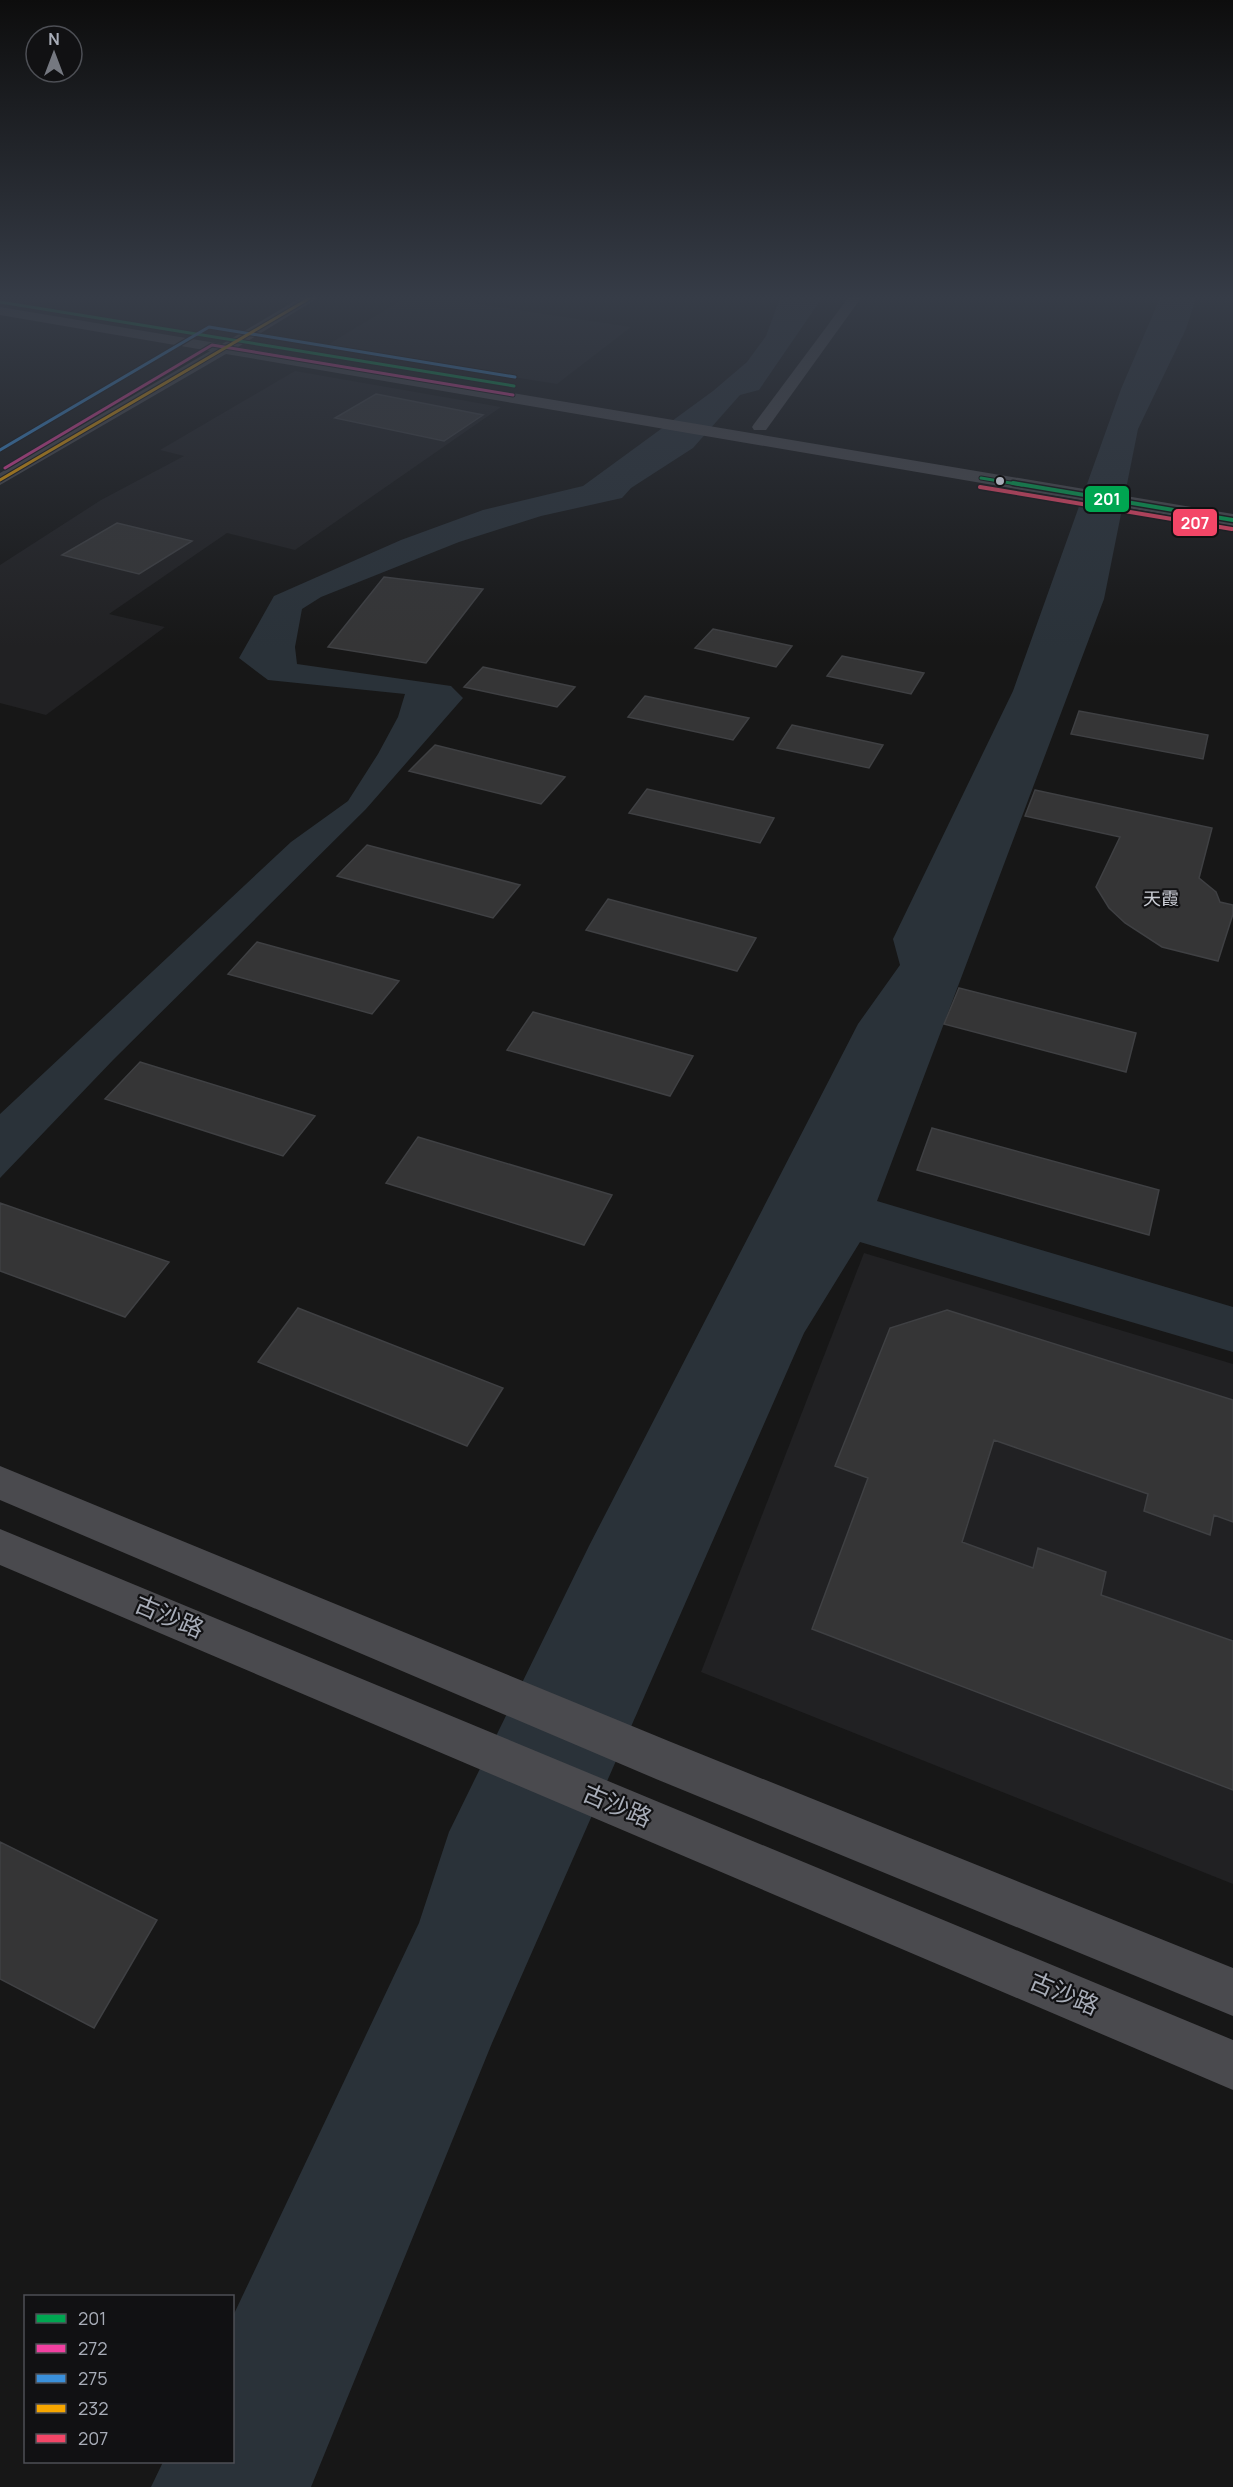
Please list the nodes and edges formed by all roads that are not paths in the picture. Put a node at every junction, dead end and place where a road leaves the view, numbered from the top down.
1 (78, 414) edge
2 (113, 414) edge
3 (641, 414) edge
4 (770, 414) edge
5 (760, 427) junction
6 (728, 429) junction
7 (0, 460) edge
8 (0, 480) edge
9 (1068, 486) junction
10 (1133, 497) junction
11 (1233, 506) edge
12 (1233, 520) edge
13 (0, 1483) edge
14 (0, 1546) edge
15 (1233, 1992) edge
16 (1233, 2065) edge

1 - 7 street
2 - 8 street
3 - 6 street
4 - 5 street
5 - 6 street
5 - 9 street
6 - 9 street
9 - 10 street
10 - 11 street
10 - 12 street
13 - 15 street
14 - 16 street, 古沙路

